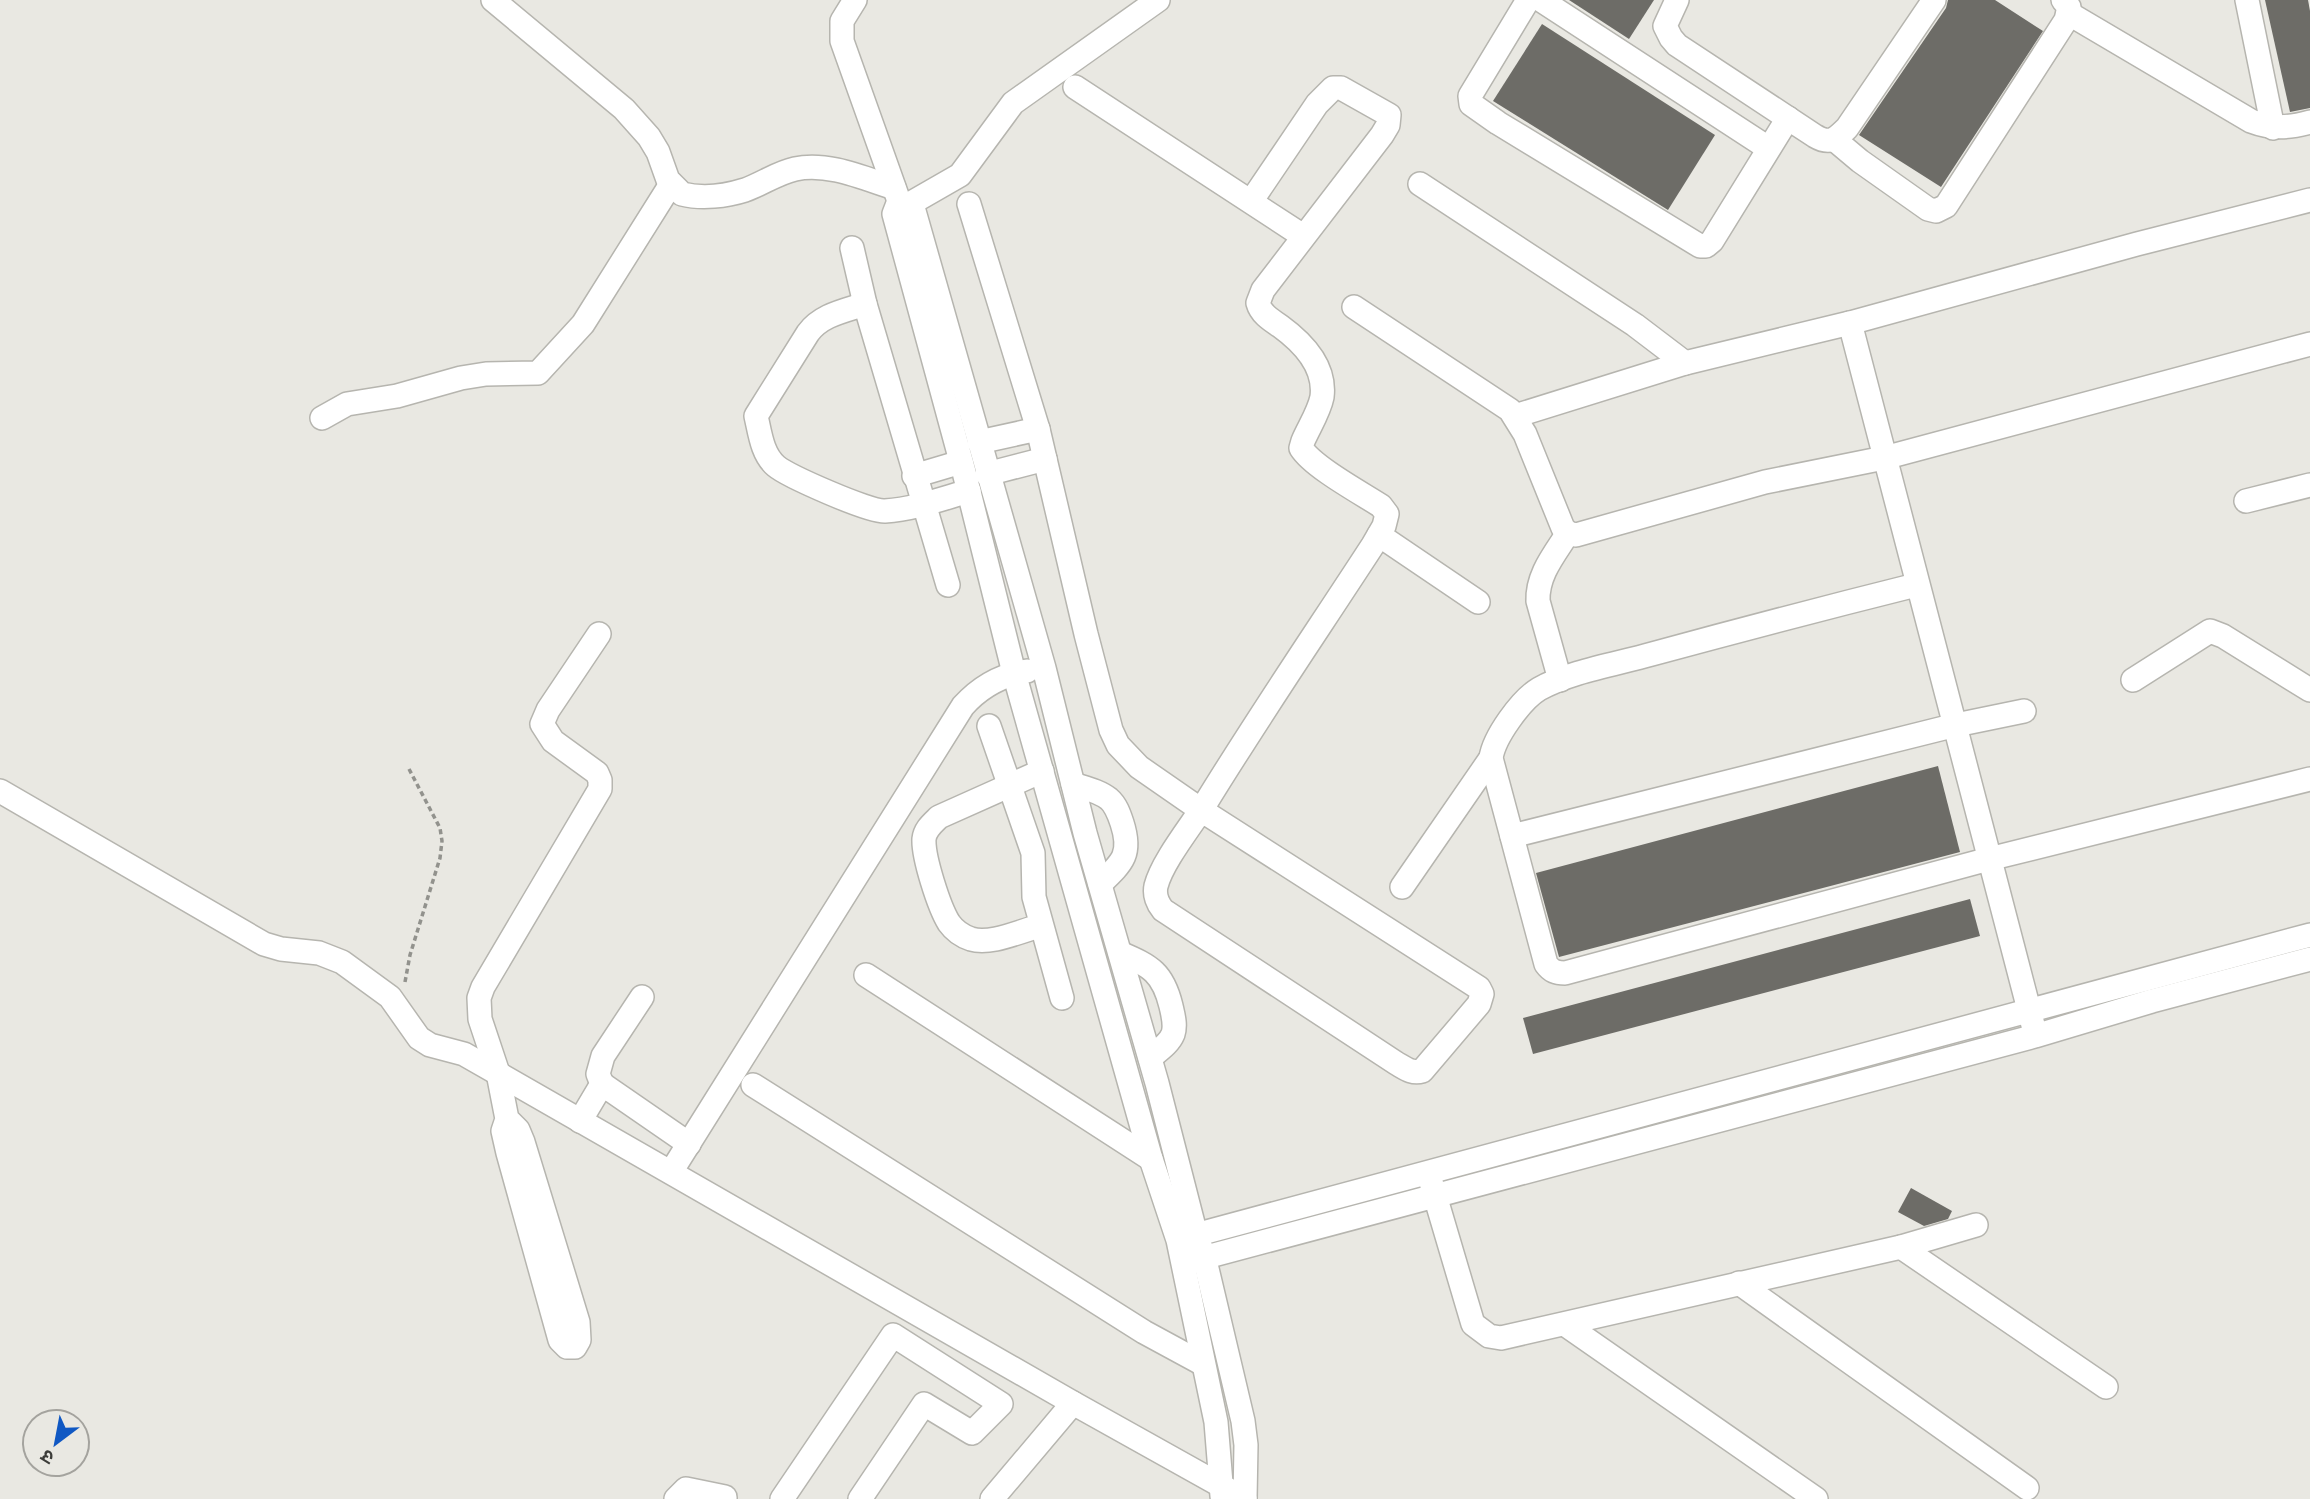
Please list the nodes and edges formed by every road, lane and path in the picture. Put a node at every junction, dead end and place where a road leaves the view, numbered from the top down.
1 (494, 0) edge
2 (855, 0) edge
3 (1158, 0) edge
4 (1528, 0) edge
5 (1541, 0) edge
6 (1677, 0) edge
7 (1934, 0) edge
8 (2247, 0) edge
9 (2066, 6) edge
10 (1075, 87) dead end
11 (1788, 118) junction
12 (2310, 122) edge
13 (2273, 128) junction
14 (1835, 140) junction
15 (1768, 148) junction
16 (671, 184) junction
17 (1420, 184) dead end
18 (900, 198) junction
19 (1252, 200) junction
20 (2310, 200) edge
21 (969, 204) dead end
22 (1303, 236) junction
23 (852, 248) dead end
24 (866, 304) junction
25 (1354, 306) dead end
26 (1850, 323) junction
27 (2310, 344) edge
28 (1685, 363) junction
29 (1515, 416) junction
30 (322, 418) dead end
31 (1038, 429) junction
32 (979, 442) junction
33 (1884, 458) junction
34 (1045, 459) junction
35 (961, 462) junction
36 (987, 474) junction
37 (914, 476) junction
38 (2310, 485) edge
39 (969, 491) junction
40 (2246, 501) dead end
41 (923, 505) junction
42 (1568, 533) junction
43 (1378, 535) junction
44 (948, 585) dead end
45 (1916, 585) junction
46 (1478, 602) dead end
47 (599, 634) dead end
48 (1044, 668) junction
49 (1014, 673) junction
50 (1560, 680) junction
51 (2133, 680) dead end
52 (2310, 690) edge
53 (2024, 711) dead end
54 (1956, 725) junction
55 (989, 726) dead end
56 (1491, 758) junction
57 (409, 769) dead end
58 (1042, 771) junction
59 (2310, 779) edge
60 (1073, 784) junction
61 (1009, 786) junction
62 (0, 791) edge
63 (1201, 810) junction
64 (1511, 836) junction
65 (1989, 859) junction
66 (1100, 884) junction
67 (1402, 887) dead end
68 (1040, 926) junction
69 (2310, 935) edge
70 (1120, 953) junction
71 (2310, 959) edge
72 (866, 975) dead end
73 (2142, 979) junction
74 (642, 997) dead end
75 (1062, 998) dead end
76 (2152, 1001) junction
77 (400, 1010) junction
78 (2030, 1012) junction
79 (2035, 1036) junction
80 (1150, 1058) junction
81 (498, 1073) junction
82 (602, 1084) junction
83 (753, 1085) dead end
84 (507, 1119) junction
85 (580, 1121) junction
86 (689, 1144) junction
87 (1150, 1159) junction
88 (671, 1172) junction
89 (1428, 1173) junction
90 (1435, 1196) junction
91 (1976, 1224) dead end
92 (1187, 1237) junction
93 (1901, 1247) junction
94 (1194, 1260) junction
95 (1739, 1283) junction
96 (1566, 1325) junction
97 (1203, 1364) junction
98 (2106, 1387) dead end
99 (1073, 1403) junction
100 (2028, 1488) dead end
101 (1222, 1492) edge
102 (676, 1499) edge
103 (725, 1499) edge
104 (782, 1499) edge
105 (860, 1499) edge
106 (992, 1499) edge
107 (1245, 1499) edge
108 (1816, 1499) edge

1 - 16 street
2 - 18 street
3 - 18 street
4 - 15 street
5 - 15 street
6 - 11 street
7 - 14 street
8 - 13 street
9 - 13 street
9 - 14 street
10 - 19 street
11 - 14 street
11 - 15 street
12 - 13 street
16 - 18 street
16 - 30 street
17 - 28 street
18 - 32 street
18 - 35 street
19 - 22 street
19 - 22 street
20 - 26 street
21 - 31 street
22 - 43 street
23 - 24 street
24 - 37 street
24 - 41 street
25 - 29 street
26 - 28 street
26 - 33 street
27 - 33 street
28 - 29 street
29 - 42 street
31 - 32 street
31 - 34 street
32 - 36 street
33 - 42 street
33 - 45 street
34 - 36 street
34 - 63 street
35 - 37 street
35 - 39 street
36 - 48 street
37 - 41 street
38 - 40 street
39 - 41 street
39 - 49 street
41 - 44 street
42 - 50 street
43 - 46 street
43 - 63 street
45 - 50 street
45 - 54 street
47 - 81 street
48 - 49 street
48 - 60 street
49 - 58 street
49 - 86 street
50 - 56 street
51 - 52 street
53 - 54 street
54 - 64 street
54 - 65 street
55 - 61 street
56 - 64 street
56 - 67 street
57 - 77 path
58 - 61 street
58 - 87 street
59 - 65 street
60 - 66 street
60 - 66 street
61 - 68 street
61 - 68 street
62 - 77 street
63 - 63 street
64 - 65 street
65 - 78 street
66 - 70 street
68 - 75 street
69 - 73 street
70 - 80 street
70 - 80 street
71 - 76 street
72 - 87 street
73 - 76 street
73 - 78 street
74 - 82 street
76 - 79 street
77 - 81 street
78 - 79 street
78 - 89 street
79 - 90 street
80 - 92 street
81 - 84 street
81 - 85 street
82 - 85 street
82 - 86 street
83 - 97 street
84 - 84 street
85 - 88 street
86 - 88 street
87 - 92 street
88 - 99 street
89 - 90 street
89 - 92 street
90 - 94 street
90 - 96 street
91 - 93 street
92 - 94 street
93 - 95 street
93 - 98 street
94 - 97 street
94 - 107 street
95 - 96 street
95 - 100 street
96 - 108 street
97 - 101 street
99 - 101 street
99 - 106 street
101 - 107 street
102 - 103 street
104 - 105 street

